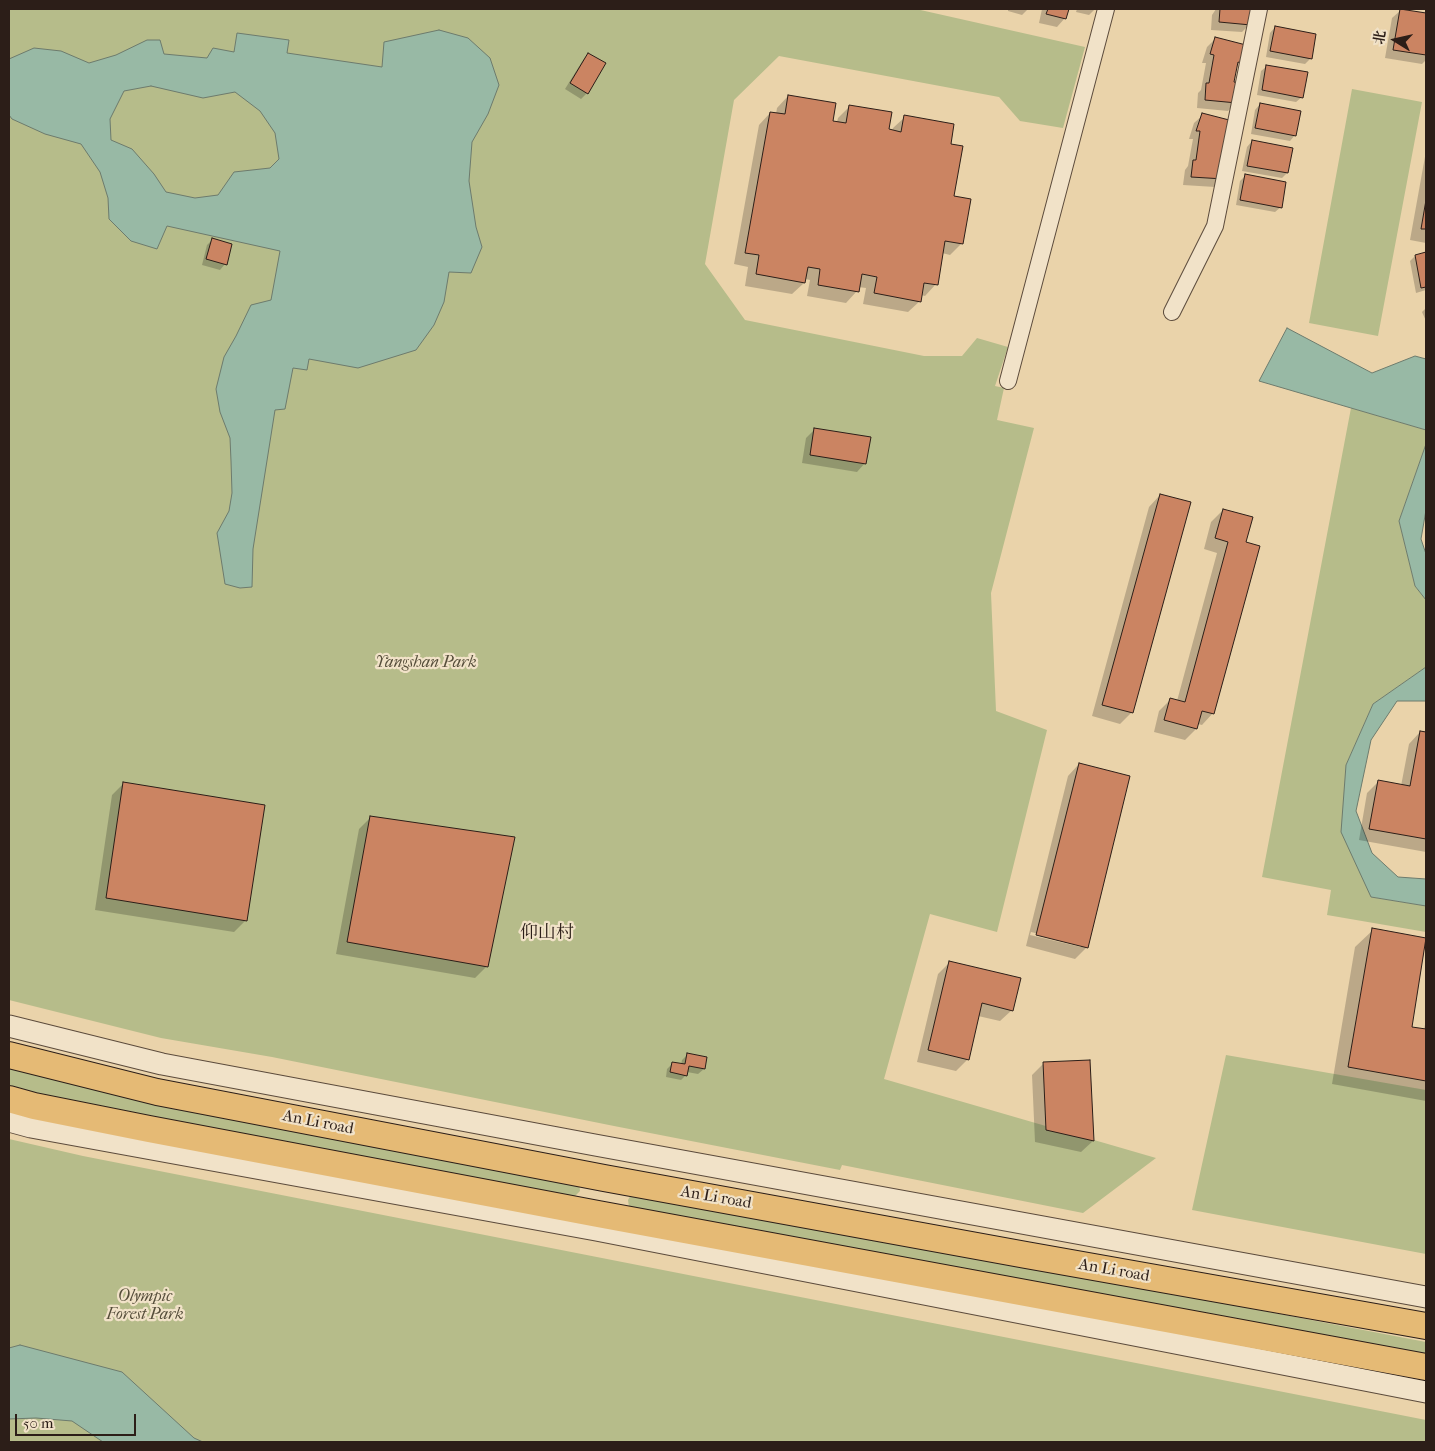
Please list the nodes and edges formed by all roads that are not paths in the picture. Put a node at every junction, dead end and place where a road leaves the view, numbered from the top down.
1 (1106, 9) edge
2 (1259, 9) edge
3 (1172, 312) dead end
4 (1008, 381) dead end
5 (9, 1026) edge
6 (9, 1055) edge
7 (9, 1099) edge
8 (9, 1121) edge
9 (1426, 1297) edge
10 (1426, 1326) edge
11 (1426, 1367) edge
12 (1426, 1392) edge

1 - 4 street
2 - 3 street
5 - 9 street, An Li road
6 - 10 main road, An Li road
7 - 11 main road
8 - 12 street

